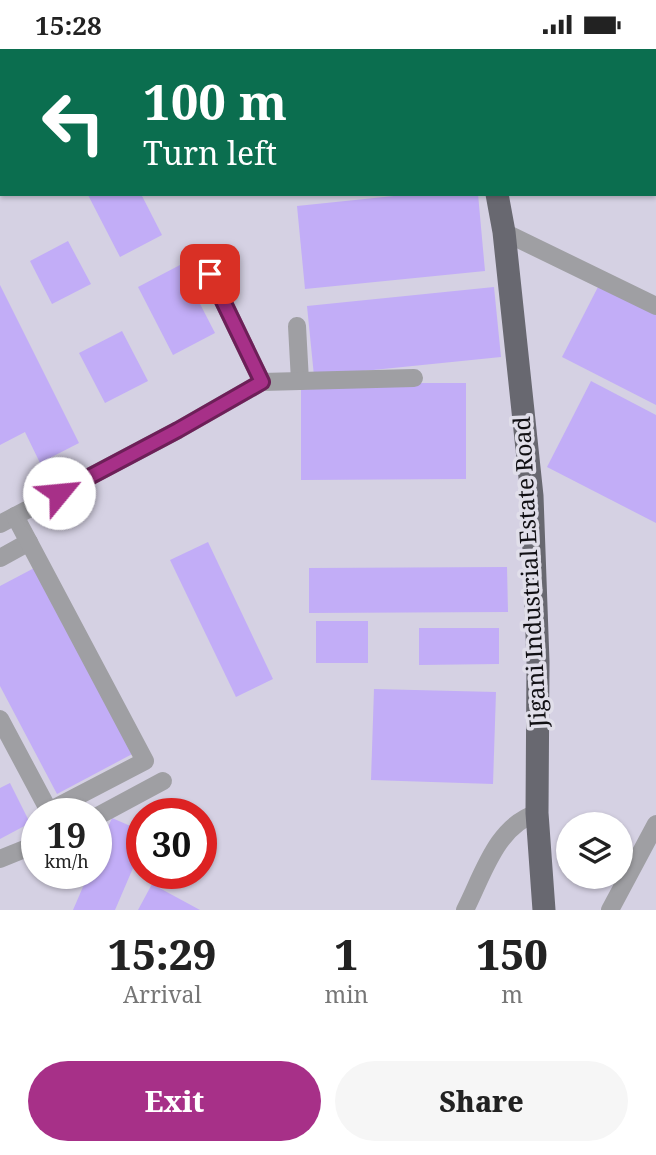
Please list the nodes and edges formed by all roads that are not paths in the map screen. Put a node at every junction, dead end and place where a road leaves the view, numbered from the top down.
1 (497, 196) edge
2 (504, 232) junction
3 (210, 274) dead end
4 (656, 306) edge
5 (297, 325) dead end
6 (414, 378) dead end
7 (300, 381) junction
8 (255, 386) junction
9 (8, 520) edge
10 (29, 542) junction
11 (0, 558) edge
12 (0, 719) edge
13 (163, 781) dead end
14 (112, 808) edge
15 (537, 813) junction
16 (656, 824) edge
17 (21, 850) edge
18 (0, 859) edge
19 (548, 906) edge
20 (465, 910) edge
21 (610, 910) edge

1 - 2 main road, Jigani Industrial Estate Road
2 - 4 street
2 - 15 main road, Jigani Industrial Estate Road
3 - 8 street
5 - 7 street
6 - 7 street
7 - 8 street
8 - 9 street
9 - 10 street
10 - 11 street
10 - 12 street
13 - 14 street
15 - 19 main road, Jigani Industrial Estate Road
15 - 20 street
16 - 21 street
17 - 18 street

